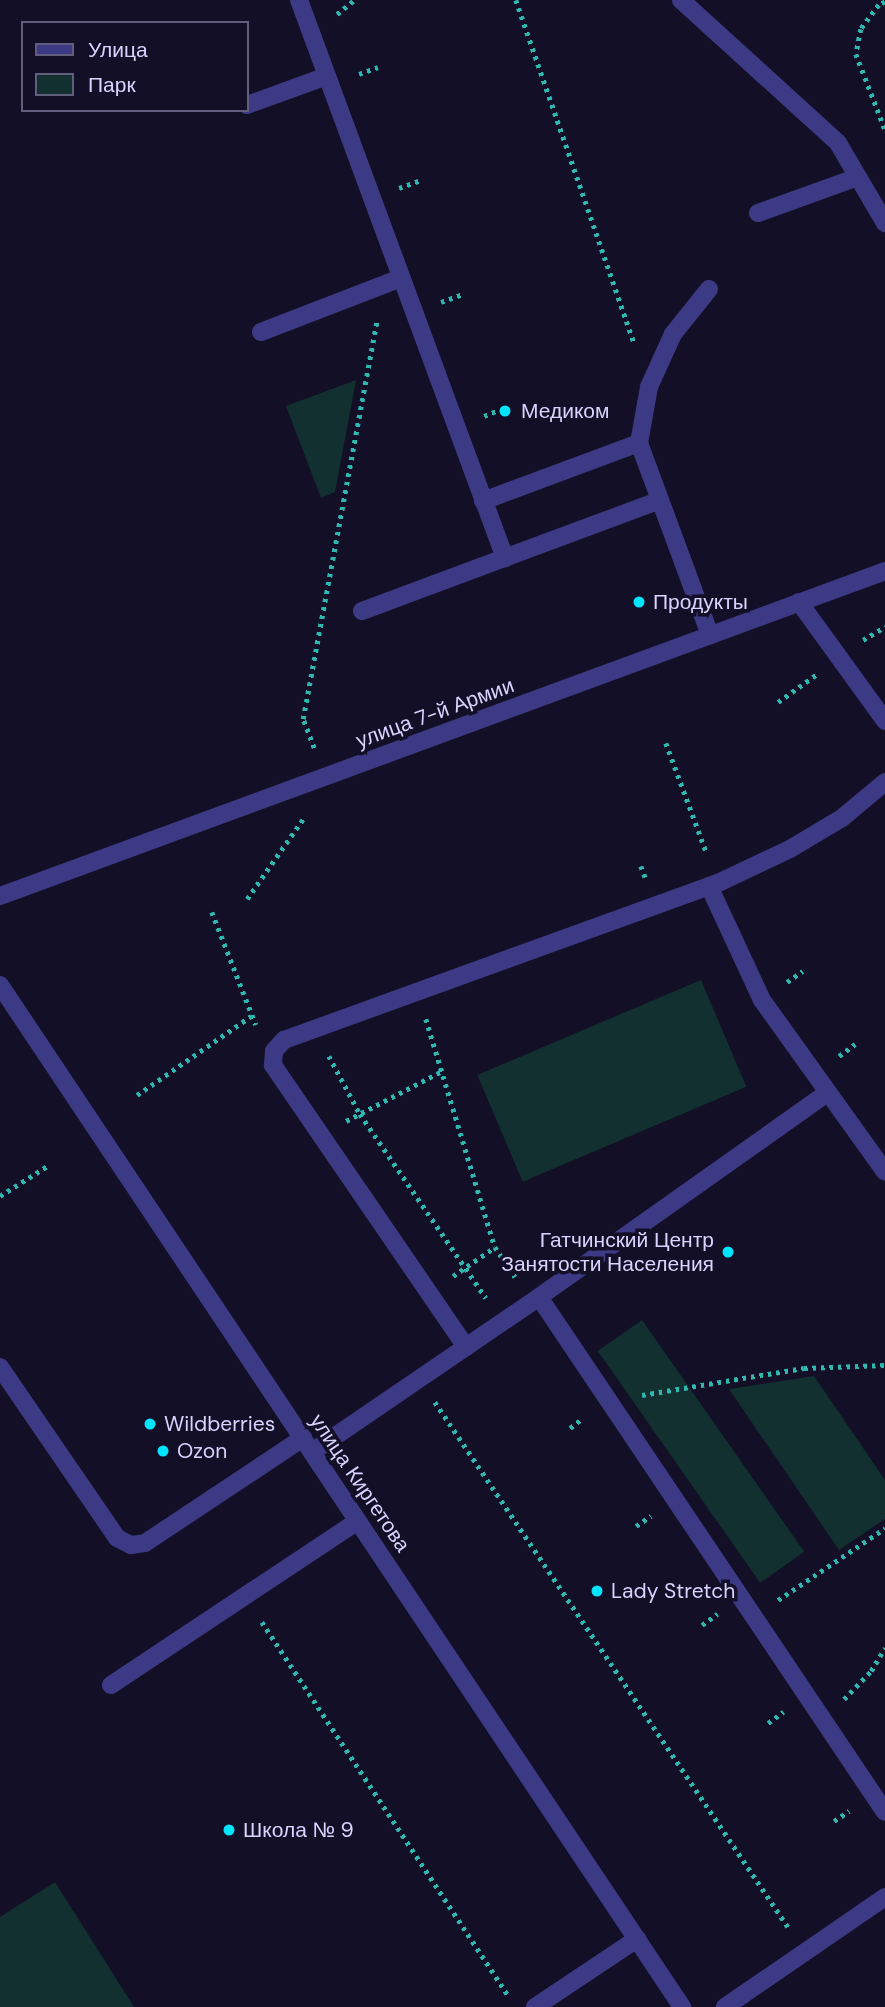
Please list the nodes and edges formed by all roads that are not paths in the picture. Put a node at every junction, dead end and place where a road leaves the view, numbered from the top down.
1 (299, 0) edge
2 (681, 0) edge
3 (327, 76) junction
4 (248, 105) edge
5 (858, 177) junction
6 (758, 213) dead end
7 (885, 223) edge
8 (401, 278) junction
9 (709, 289) dead end
10 (261, 332) dead end
11 (639, 443) junction
12 (660, 500) junction
13 (483, 501) junction
14 (505, 558) junction
15 (885, 571) edge
16 (799, 602) junction
17 (362, 611) dead end
18 (710, 635) junction
19 (885, 721) edge
20 (885, 782) edge
21 (713, 885) junction
22 (0, 896) edge
23 (0, 985) edge
24 (828, 1092) junction
25 (885, 1172) edge
26 (535, 1299) junction
27 (466, 1347) junction
28 (0, 1367) edge
29 (307, 1445) junction
30 (358, 1521) junction
31 (111, 1685) dead end
32 (885, 1812) edge
33 (885, 1897) edge
34 (637, 1939) junction
35 (535, 2007) edge
36 (682, 2007) edge
37 (724, 2007) edge

1 - 3 street
2 - 5 street
3 - 4 street
3 - 8 street
5 - 6 street
5 - 7 street
8 - 10 street
8 - 13 street
9 - 11 street
11 - 12 street
11 - 13 street
12 - 14 street
12 - 18 street
13 - 14 street
14 - 17 street
15 - 16 street, улица 7-й Армии
16 - 18 street, улица 7-й Армии
16 - 19 street
18 - 22 street, улица 7-й Армии
20 - 21 street
21 - 24 street
21 - 27 street
23 - 29 street, улица Киргетова
24 - 25 street
24 - 26 street
26 - 27 street
26 - 32 street
27 - 29 street
28 - 29 street
29 - 30 street, улица Киргетова
30 - 31 street
30 - 34 street, улица Киргетова
33 - 37 street
34 - 35 street
34 - 36 street, улица Киргетова

